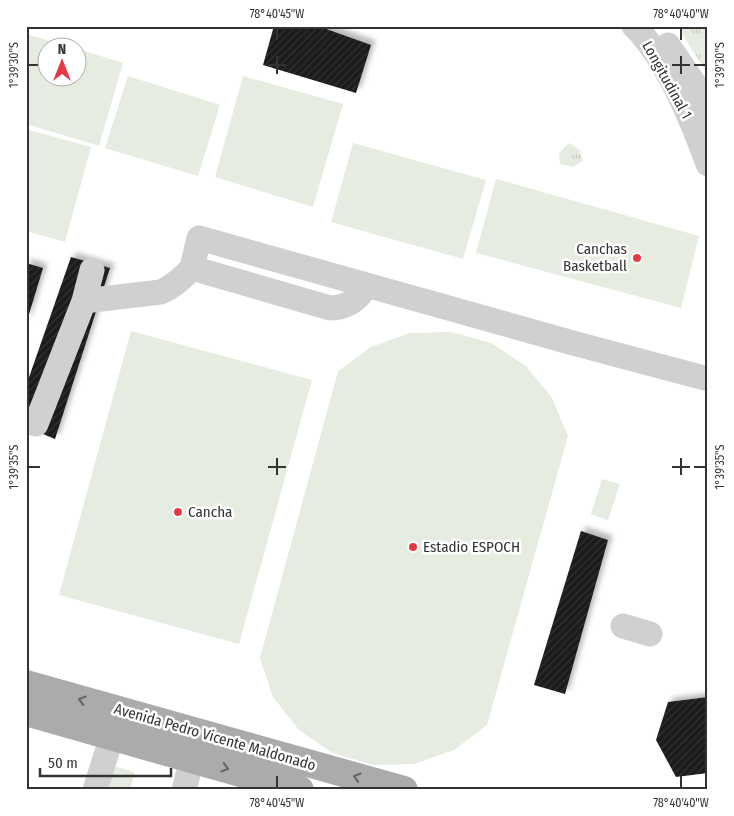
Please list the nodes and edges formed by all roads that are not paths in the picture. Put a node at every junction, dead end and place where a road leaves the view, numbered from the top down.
1 (634, 26) edge
2 (654, 26) edge
3 (708, 112) edge
4 (708, 164) edge
5 (92, 270) dead end
6 (84, 302) junction
7 (708, 379) edge
8 (36, 424) dead end
9 (623, 626) dead end
10 (650, 634) dead end
11 (26, 684) edge
12 (26, 712) edge
13 (112, 736) junction
14 (192, 759) junction
15 (95, 790) edge
16 (184, 790) edge
17 (300, 790) edge
18 (404, 790) edge

1 - 4 street, Longitudinal 1
2 - 3 street, Longitudinal 1
5 - 6 street
6 - 7 street
6 - 8 street
9 - 10 street
18 -> 11 main road, Avenida Pedro Vicente Maldonado
12 - 13 main road, Avenida Pedro Vicente Maldonado
13 - 14 main road, Avenida Pedro Vicente Maldonado
13 - 15 street
14 - 16 street
14 -> 17 main road, Avenida Pedro Vicente Maldonado

